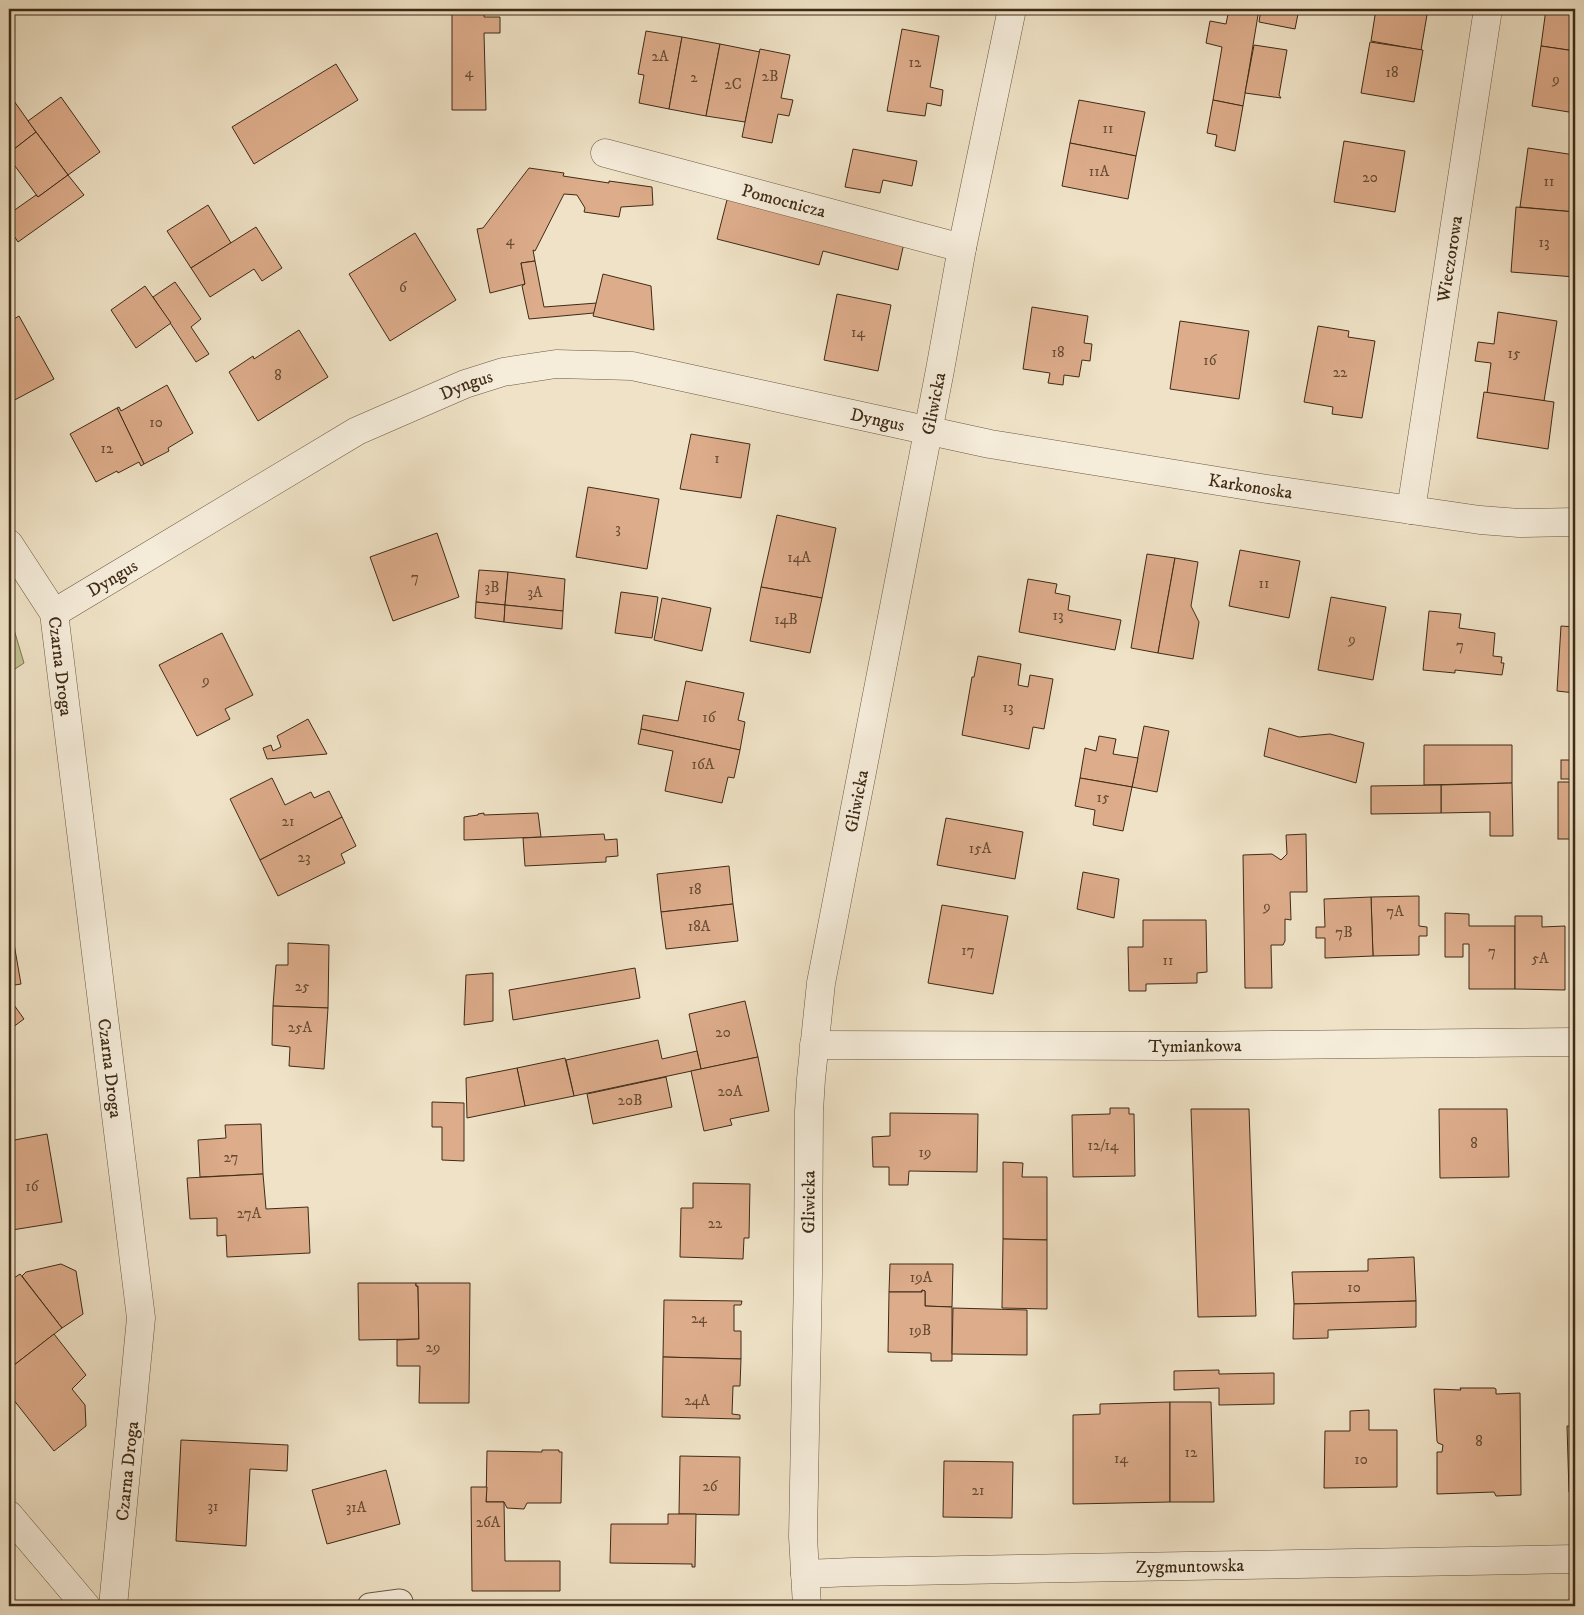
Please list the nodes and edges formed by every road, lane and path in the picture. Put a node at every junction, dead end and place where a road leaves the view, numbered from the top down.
1 (1012, 9) edge
2 (1488, 9) edge
3 (605, 153) dead end
4 (962, 248) junction
5 (929, 432) junction
6 (1411, 510) junction
7 (1575, 522) edge
8 (9, 544) edge
9 (54, 612) junction
10 (1575, 1042) edge
11 (814, 1045) junction
12 (9, 1516) edge
13 (1575, 1559) edge
14 (805, 1574) junction
15 (400, 1602) dead end
16 (86, 1606) edge
17 (113, 1606) edge
18 (370, 1606) edge
19 (807, 1606) edge

1 - 4 street, Gliwicka
2 - 6 street, Wieczorowa
3 - 4 street, Pomocnicza
4 - 5 street, Gliwicka
5 - 6 street, Karkonoska
5 - 9 street, Dyngus
5 - 11 street, Gliwicka
6 - 7 street, Karkonoska
8 - 9 street, Czarna Droga
9 - 17 street, Czarna Droga
10 - 11 street, Tymiankowa
11 - 14 street, Gliwicka
12 - 16 street
13 - 14 street, Zygmuntowska
14 - 19 street, Gliwicka
15 - 18 lane

